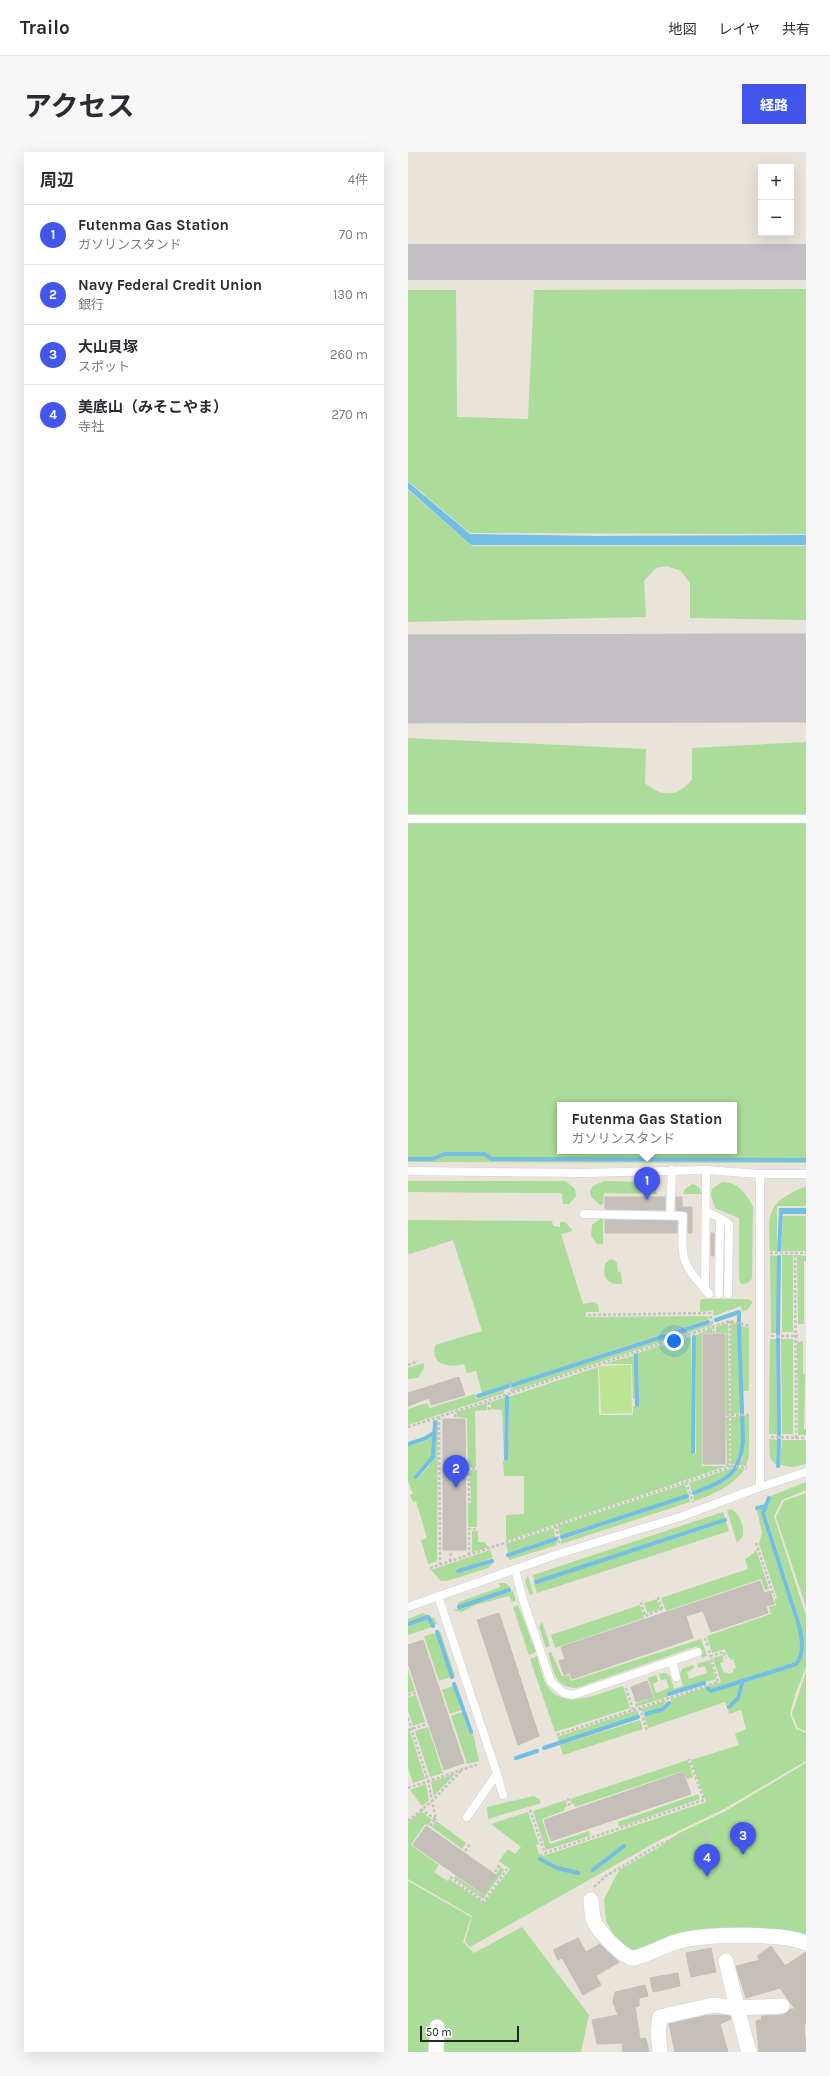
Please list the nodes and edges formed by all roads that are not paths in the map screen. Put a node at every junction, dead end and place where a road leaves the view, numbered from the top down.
1 (408, 819) edge
2 (806, 819) edge
3 (672, 1170) junction
4 (706, 1170) junction
5 (408, 1171) edge
6 (760, 1174) junction
7 (806, 1174) edge
8 (706, 1211) junction
9 (584, 1214) dead end
10 (670, 1215) junction
11 (720, 1218) junction
12 (718, 1294) dead end
13 (728, 1294) dead end
14 (806, 1472) edge
15 (760, 1488) junction
16 (515, 1569) junction
17 (438, 1596) junction
18 (408, 1607) edge
19 (698, 1652) dead end
20 (672, 1661) junction
21 (676, 1677) dead end
22 (496, 1774) junction
23 (503, 1795) dead end
24 (467, 1817) dead end
25 (591, 1900) road end
26 (806, 1943) edge
27 (726, 1960) dead end
28 (782, 2006) dead end
29 (737, 2008) junction
30 (437, 2027) dead end
31 (436, 2052) edge
32 (660, 2052) edge
33 (749, 2052) edge

1 - 2 lane
3 - 4 lane
3 - 5 lane
3 - 10 lane
4 - 6 lane
4 - 8 lane
6 - 7 lane
6 - 15 lane
8 - 10 lane
8 - 11 lane
9 - 10 lane
11 - 12 lane
11 - 13 lane
14 - 15 lane
15 - 16 lane
16 - 17 lane
16 - 20 lane
17 - 18 lane
17 - 22 lane
19 - 20 lane
20 - 21 lane
22 - 23 lane
22 - 24 lane
25 - 26 street
27 - 29 street
28 - 29 street
29 - 32 street
29 - 33 street
30 - 31 street

